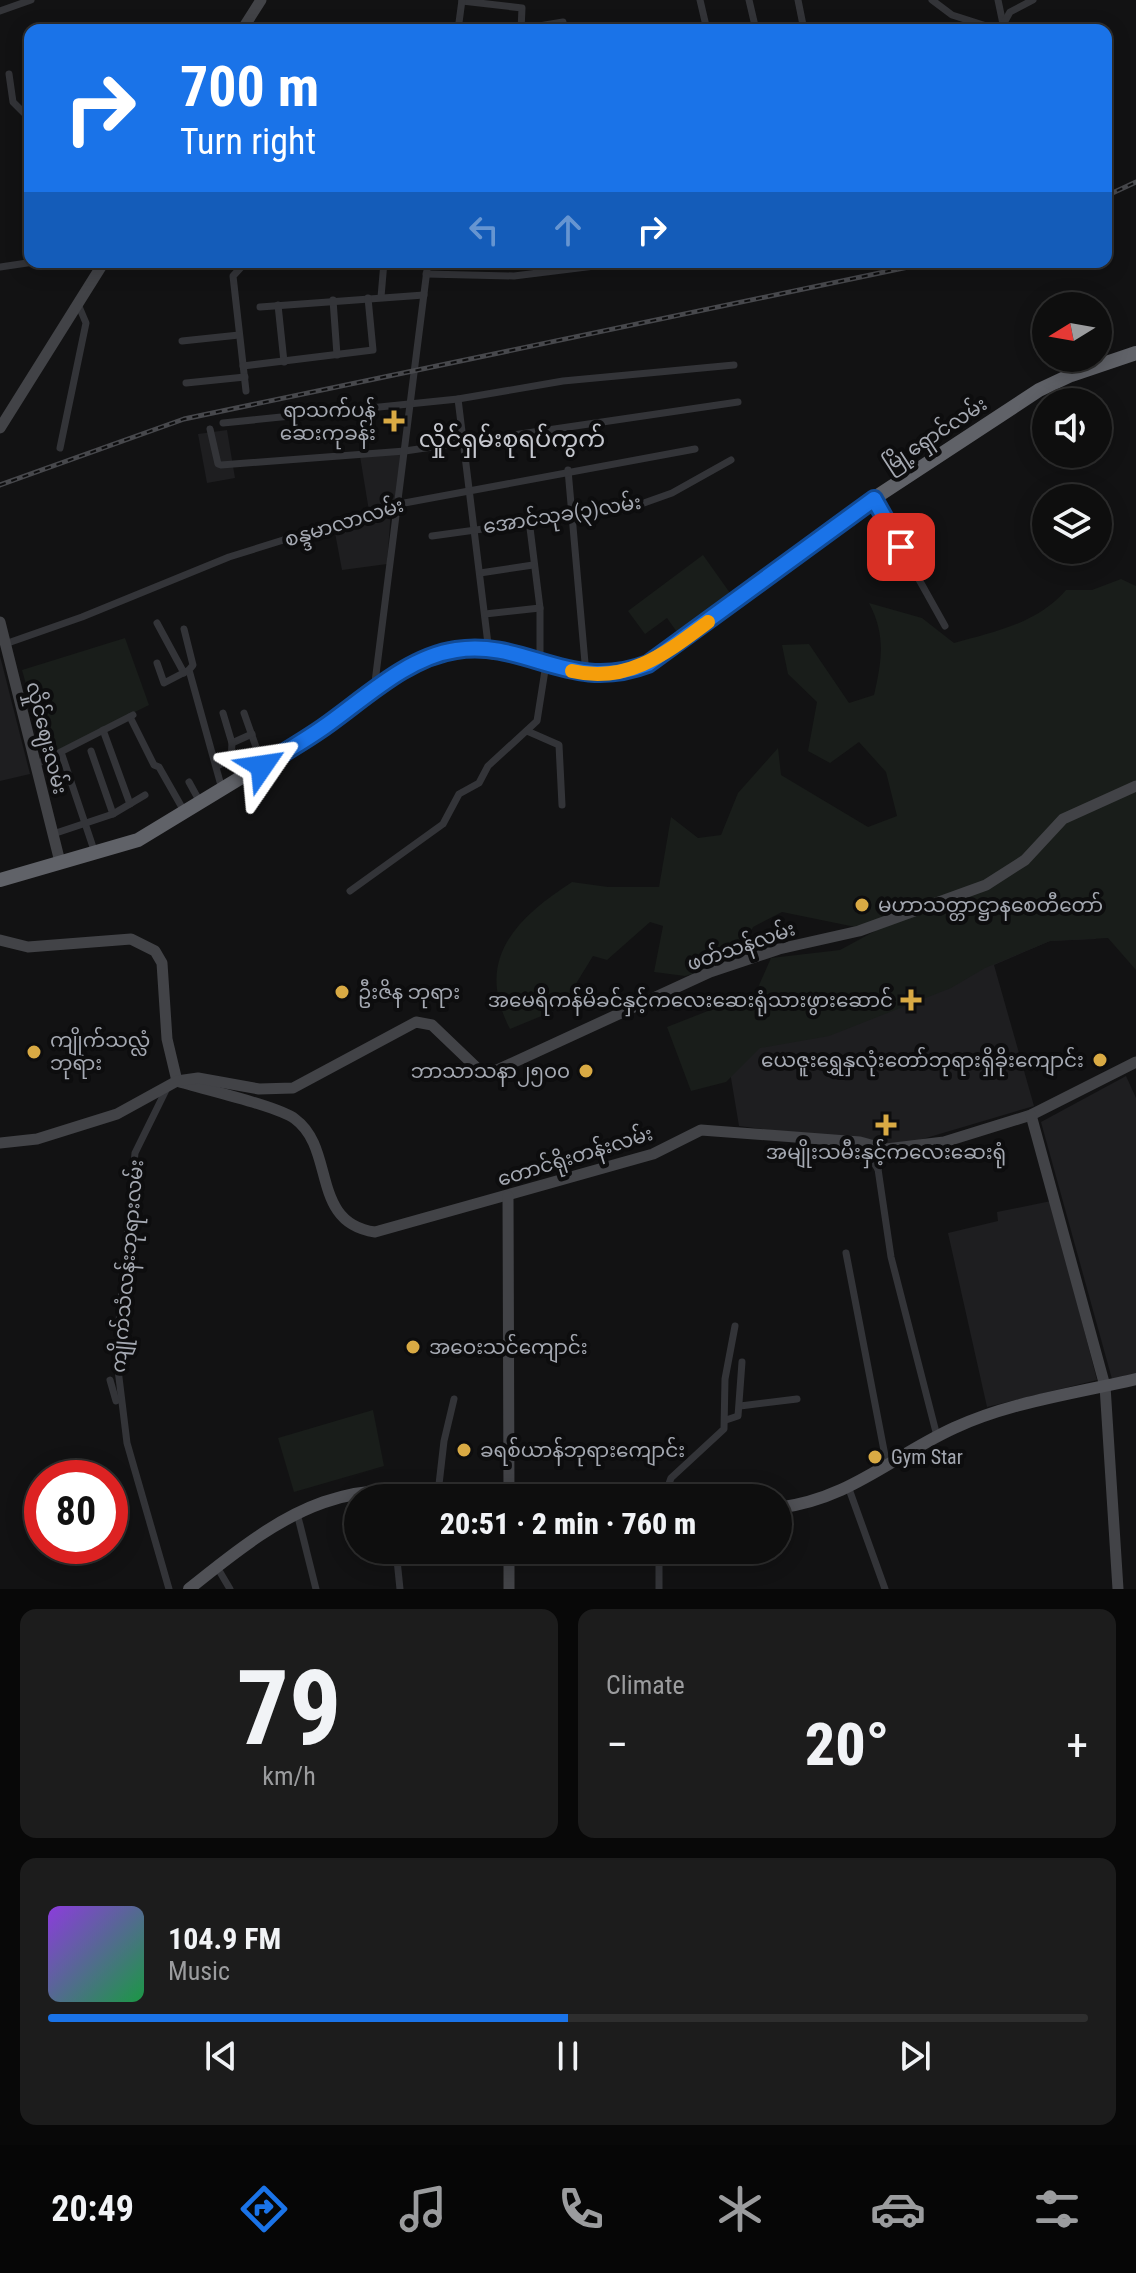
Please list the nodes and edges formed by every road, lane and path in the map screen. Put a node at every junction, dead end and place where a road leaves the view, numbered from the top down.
1 (31, 0) edge
2 (261, 0) edge
3 (462, 0) edge
4 (700, 0) edge
5 (749, 0) edge
6 (798, 0) edge
7 (932, 0) edge
8 (998, 0) edge
9 (1033, 0) edge
10 (9, 4) edge
11 (0, 11) edge
12 (563, 22) dead end
13 (246, 24) edge
14 (459, 24) edge
15 (521, 24) edge
16 (551, 24) edge
17 (706, 24) edge
18 (755, 24) edge
19 (803, 24) edge
20 (986, 24) edge
21 (1001, 24) edge
22 (1003, 24) edge
23 (9, 74) dead end
24 (13, 102) junction
25 (0, 104) edge
26 (24, 113) edge
27 (24, 263) edge
28 (0, 267) edge
29 (100, 268) edge
30 (240, 268) edge
31 (383, 268) edge
32 (427, 268) edge
33 (571, 268) edge
34 (426, 274) junction
35 (424, 295) junction
36 (381, 297) junction
37 (368, 298) junction
38 (333, 300) junction
39 (78, 304) junction
40 (278, 305) junction
41 (260, 307) dead end
42 (239, 335) junction
43 (182, 341) dead end
44 (1136, 353) edge
45 (337, 355) junction
46 (284, 362) junction
47 (734, 365) dead end
48 (243, 366) junction
49 (245, 377) junction
50 (186, 383) dead end
51 (246, 391) dead end
52 (458, 399) junction
53 (738, 402) dead end
54 (410, 404) junction
55 (223, 423) dead end
56 (0, 428) edge
57 (210, 429) dead end
58 (464, 444) junction
59 (60, 448) dead end
60 (695, 449) dead end
61 (405, 451) junction
62 (731, 460) dead end
63 (568, 470) junction
64 (470, 488) junction
65 (874, 499) junction
66 (399, 504) junction
67 (572, 515) junction
68 (529, 520) junction
69 (476, 527) junction
70 (432, 536) dead end
71 (533, 565) junction
72 (480, 573) junction
73 (540, 608) junction
74 (485, 614) junction
75 (0, 622) edge
76 (157, 623) dead end
77 (945, 626) dead end
78 (184, 629) dead end
79 (5, 644) junction
80 (489, 652) junction
81 (157, 663) dead end
82 (543, 663) junction
83 (187, 671) junction
84 (586, 674) junction
85 (374, 692) junction
86 (223, 713) dead end
87 (244, 713) dead end
88 (103, 730) junction
89 (527, 731) junction
90 (252, 734) junction
91 (232, 743) junction
92 (91, 751) dead end
93 (61, 752) junction
94 (35, 765) junction
95 (217, 766) junction
96 (262, 766) junction
97 (189, 782) dead end
98 (1136, 786) edge
99 (223, 791) junction
100 (145, 795) dead end
101 (130, 804) junction
102 (201, 804) junction
103 (562, 805) dead end
104 (185, 813) junction
105 (113, 814) junction
106 (85, 824) junction
107 (53, 834) junction
108 (96, 855) junction
109 (60, 862) junction
110 (0, 880) edge
111 (350, 891) dead end
112 (0, 940) edge
113 (1135, 1064) edge
114 (172, 1085) junction
115 (1031, 1115) junction
116 (860, 1142) junction
117 (0, 1143) edge
118 (886, 1149) junction
119 (878, 1169) junction
120 (508, 1196) junction
121 (846, 1253) dead end
122 (735, 1326) dead end
123 (742, 1362) dead end
124 (1136, 1379) edge
125 (110, 1380) dead end
126 (1105, 1386) junction
127 (454, 1399) dead end
128 (797, 1399) dead end
129 (740, 1406) junction
130 (123, 1423) junction
131 (725, 1424) junction
132 (937, 1436) junction
133 (887, 1466) junction
134 (439, 1484) edge
135 (509, 1484) edge
136 (669, 1484) edge
137 (849, 1489) junction
138 (344, 1494) edge
139 (792, 1506) edge
140 (297, 1513) junction
141 (397, 1564) edge
142 (509, 1564) edge
143 (659, 1564) edge
144 (217, 1566) junction
145 (169, 1589) edge
146 (189, 1589) edge
147 (230, 1589) edge
148 (316, 1589) edge
149 (400, 1589) edge
150 (509, 1589) edge
151 (659, 1589) edge
152 (885, 1589) edge
153 (1118, 1589) edge

1 - 10 street
2 - 13 street
3 - 14 street
3 - 15 street
4 - 17 street
5 - 18 street
6 - 19 street
7 - 20 street
8 - 21 street
9 - 22 street
10 - 11 street
12 - 16 street
23 - 24 street
24 - 25 street
24 - 26 street
27 - 28 street
29 - 39 street
30 - 42 street
31 - 36 street
32 - 34 street
33 - 34 street
34 - 35 street
35 - 36 street
35 - 54 street
36 - 37 street
37 - 38 street
37 - 45 street
38 - 40 street
38 - 45 street
39 - 56 street
39 - 59 street
40 - 41 street
40 - 46 street
42 - 43 street
42 - 48 street
44 - 65 highway, မြို့ရှောင်လမ်း
45 - 46 street
46 - 48 street
47 - 52 street
48 - 49 street
49 - 50 street
49 - 51 street
52 - 54 street
52 - 58 street
53 - 58 street
54 - 55 street
54 - 61 street
57 - 61 street
58 - 61 street
58 - 64 street
60 - 63 street, စန္ဒမာလာလမ်း
61 - 66 street
62 - 67 street, အောင်သုခ(၃)လမ်း
63 - 64 street, စန္ဒမာလာလမ်း
63 - 67 street
64 - 66 street, စန္ဒမာလာလမ်း
64 - 69 street
65 - 77 street
65 - 84 highway, မြို့ရှောင်လမ်း
66 - 79 street, စန္ဒမာလာလမ်း
66 - 85 street
67 - 68 street, အောင်သုခ(၃)လမ်း
67 - 84 street
68 - 69 street, အောင်သုခ(၃)လမ်း
68 - 71 street
69 - 70 street, အောင်သုခ(၃)လမ်း
69 - 72 street
71 - 72 street
71 - 73 street
72 - 74 street
73 - 74 street
73 - 82 street
74 - 80 street
75 - 79 street, လှိုင်ဈေးလမ်း
76 - 83 street
78 - 83 street
79 - 94 street, လှိုင်ဈေးလမ်း
80 - 82 highway, မြို့ရှောင်လမ်း
80 - 85 highway, မြို့ရှောင်လမ်း
81 - 83 street
82 - 84 highway, မြို့ရှောင်လမ်း
82 - 89 street
83 - 95 street
85 - 96 highway, မြို့ရှောင်လမ်း
86 - 91 street
87 - 90 street
88 - 93 street
88 - 101 street
88 - 104 street
89 - 103 street
89 - 111 street
90 - 91 street
90 - 96 street
91 - 95 street
92 - 105 street
93 - 94 street
93 - 106 street
94 - 107 street, လှိုင်ဈေးလမ်း
95 - 99 street
96 - 99 highway, မြို့ရှောင်လမ်း
97 - 102 street
98 - 114 street, ဖတ်သန်လမ်း
99 - 102 highway, မြို့ရှောင်လမ်း
100 - 101 street
101 - 105 street
102 - 104 highway, မြို့ရှောင်လမ်း
104 - 108 highway, မြို့ရှောင်လမ်း
105 - 106 street
106 - 107 street
106 - 108 street
107 - 109 street, လှိုင်ဈေးလမ်း
108 - 109 highway, မြို့ရှောင်လမ်း
109 - 110 highway, မြို့ရှောင်လမ်း
112 - 114 street
113 - 115 street, တောင်ရိုးတန်းလမ်း
114 - 117 street, ဖတ်သန်လမ်း
114 - 120 street, တောင်ရိုးတန်းလမ်း
114 - 130 street, ကျိုက်သံလန်းဘုရားလမ်း
115 - 118 street, တောင်ရိုးတန်းလမ်း
115 - 126 street
116 - 118 street, တောင်ရိုးတန်းလမ်း
116 - 119 street
116 - 120 street, တောင်ရိုးတန်းလမ်း
118 - 119 street
119 - 132 street
120 - 135 street
121 - 133 street
122 - 131 street
123 - 129 street
124 - 126 main road
125 - 130 street
126 - 132 main road
126 - 153 street
127 - 134 street
128 - 129 street
129 - 131 street
130 - 145 street, ကျိုက်သံလန်းဘုရားလမ်း
131 - 136 street
132 - 133 main road
133 - 137 main road
137 - 139 main road
137 - 152 street
138 - 140 main road
140 - 144 main road
140 - 148 street
141 - 149 street
142 - 150 street
143 - 151 street
144 - 146 main road
144 - 147 street

